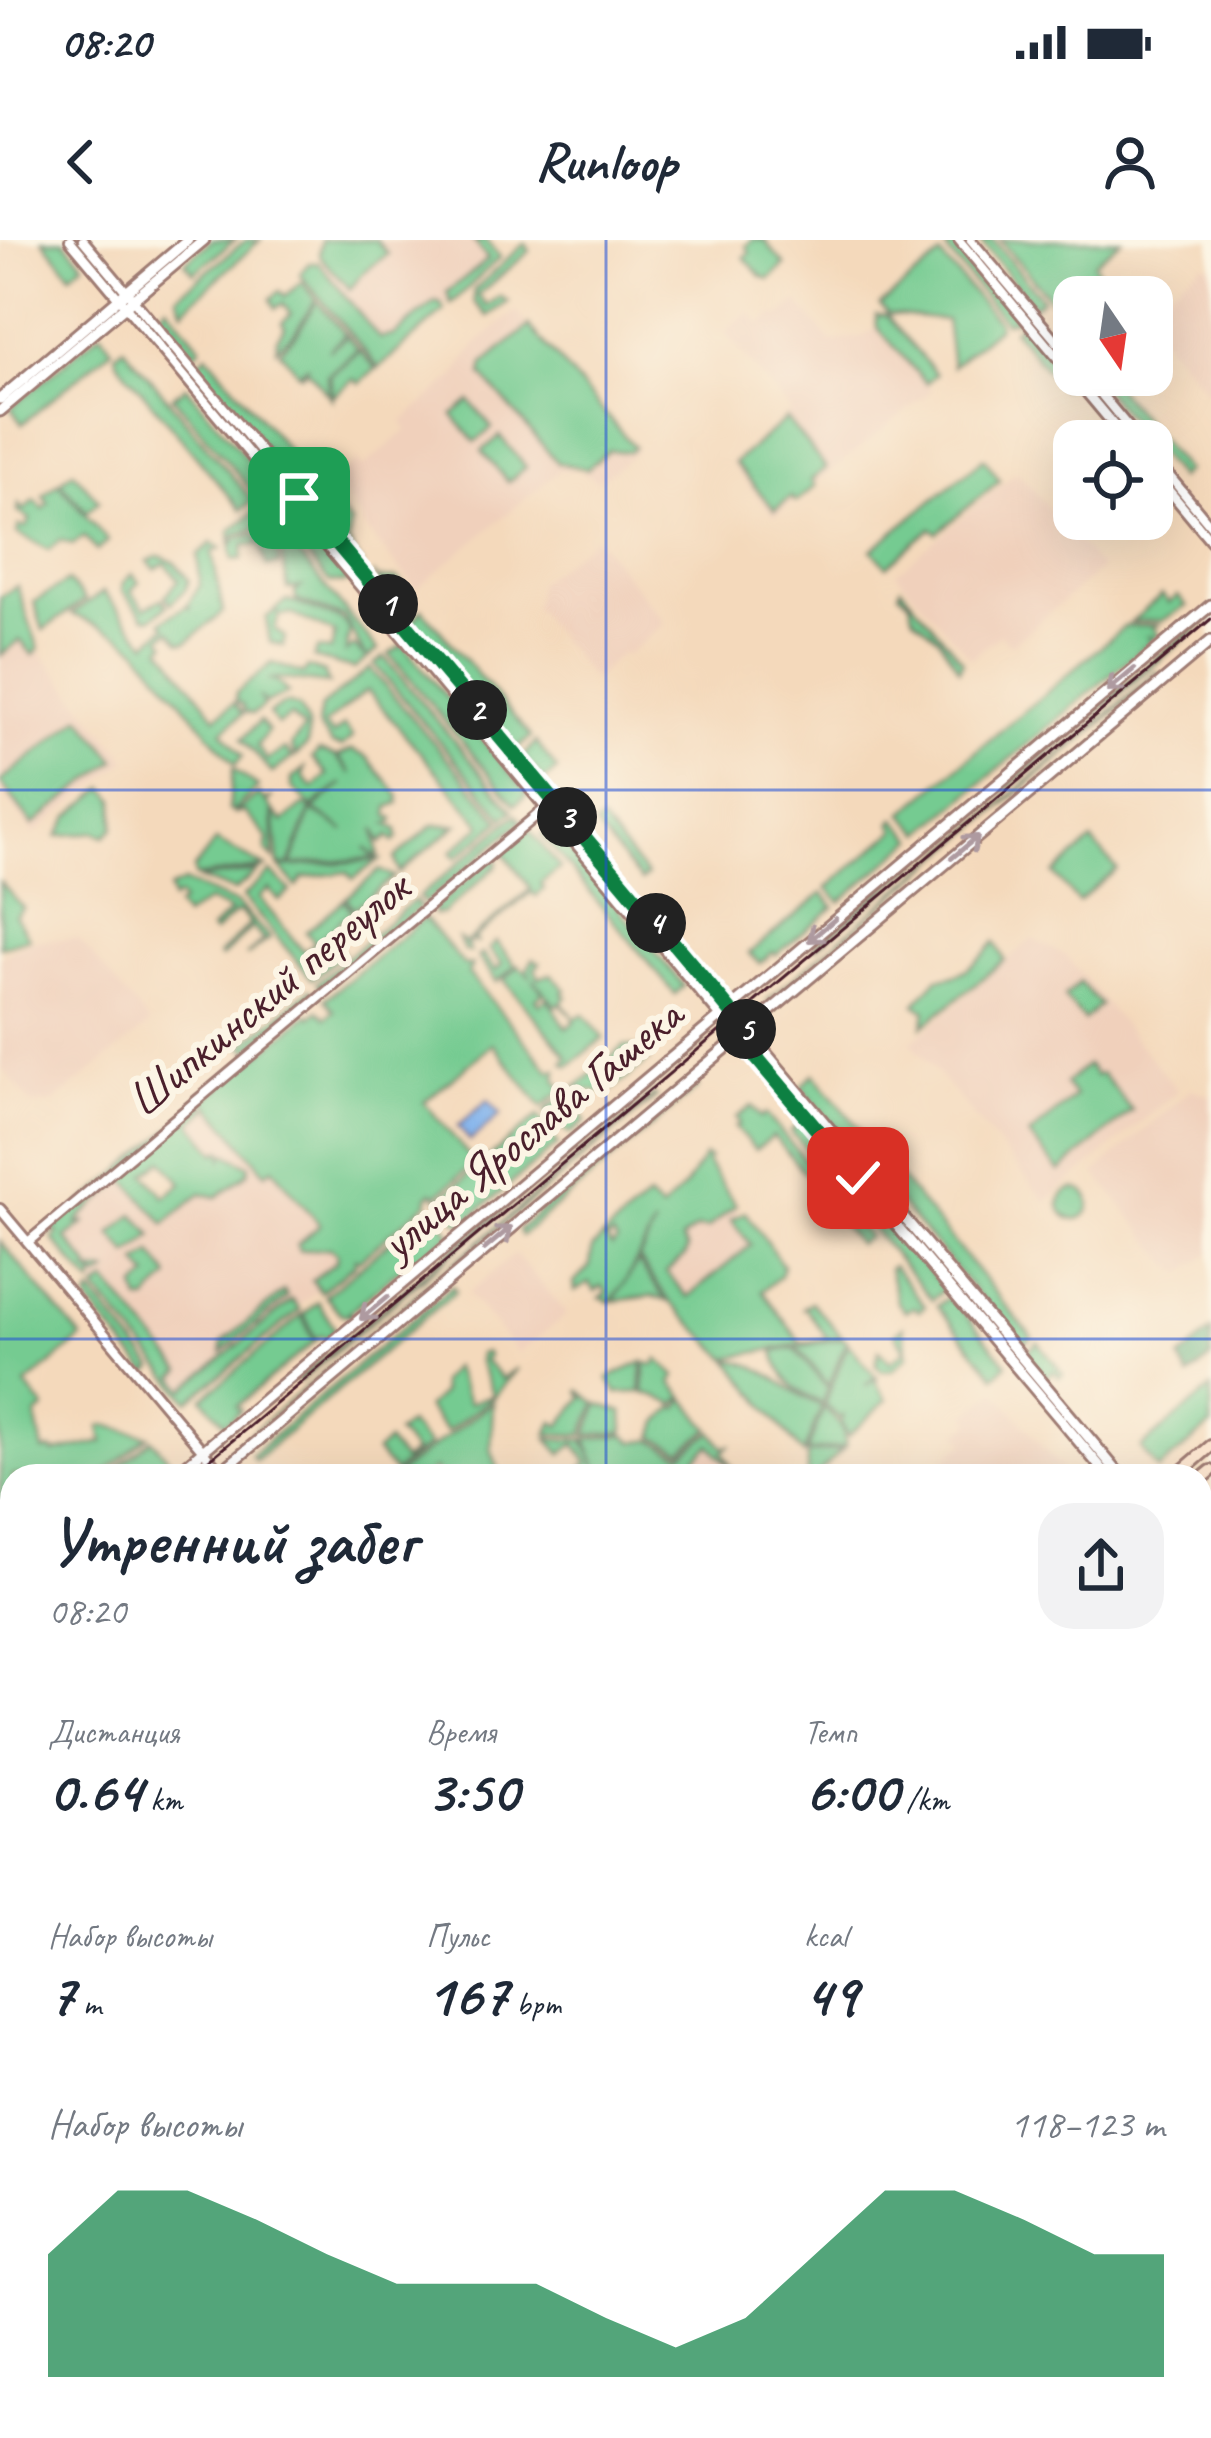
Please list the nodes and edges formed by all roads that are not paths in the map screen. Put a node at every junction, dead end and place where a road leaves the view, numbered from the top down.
1 (70, 240) edge
2 (83, 240) edge
3 (188, 240) edge
4 (204, 240) edge
5 (958, 240) edge
6 (971, 240) edge
7 (126, 299) junction
8 (1053, 337) edge
9 (1102, 396) edge
10 (0, 399) edge
11 (0, 411) edge
12 (1109, 420) edge
13 (1122, 420) edge
14 (1173, 480) edge
15 (1173, 495) edge
16 (1211, 526) edge
17 (1211, 541) edge
18 (1211, 605) edge
19 (1211, 641) edge
20 (554, 801) junction
21 (545, 808) junction
22 (725, 1013) junction
23 (743, 1034) junction
24 (0, 1209) edge
25 (28, 1242) junction
26 (203, 1451) junction
27 (187, 1464) edge
28 (212, 1464) edge
29 (233, 1464) edge
30 (1098, 1464) edge
31 (1110, 1464) edge

1 - 7 street
2 - 7 street
3 - 7 street
4 - 7 street
5 - 12 street
6 - 8 street
7 - 10 street
7 - 11 street
7 - 20 street
7 - 21 street
9 - 13 street
14 - 16 street
15 - 17 street
18 -> 22 street, улица Ярослава Гашека
23 -> 19 street, улица Ярослава Гашека
20 - 21 street, Шипкинский переулок
20 - 22 street
21 - 22 street
21 - 25 street, Шипкинский переулок
22 - 23 street
22 -> 26 street, улица Ярослава Гашека
29 -> 23 street, улица Ярослава Гашека
23 - 30 street
23 - 31 street
24 - 25 street
25 - 26 street
26 - 27 street, улица Ярослава Гашека
26 - 28 street

